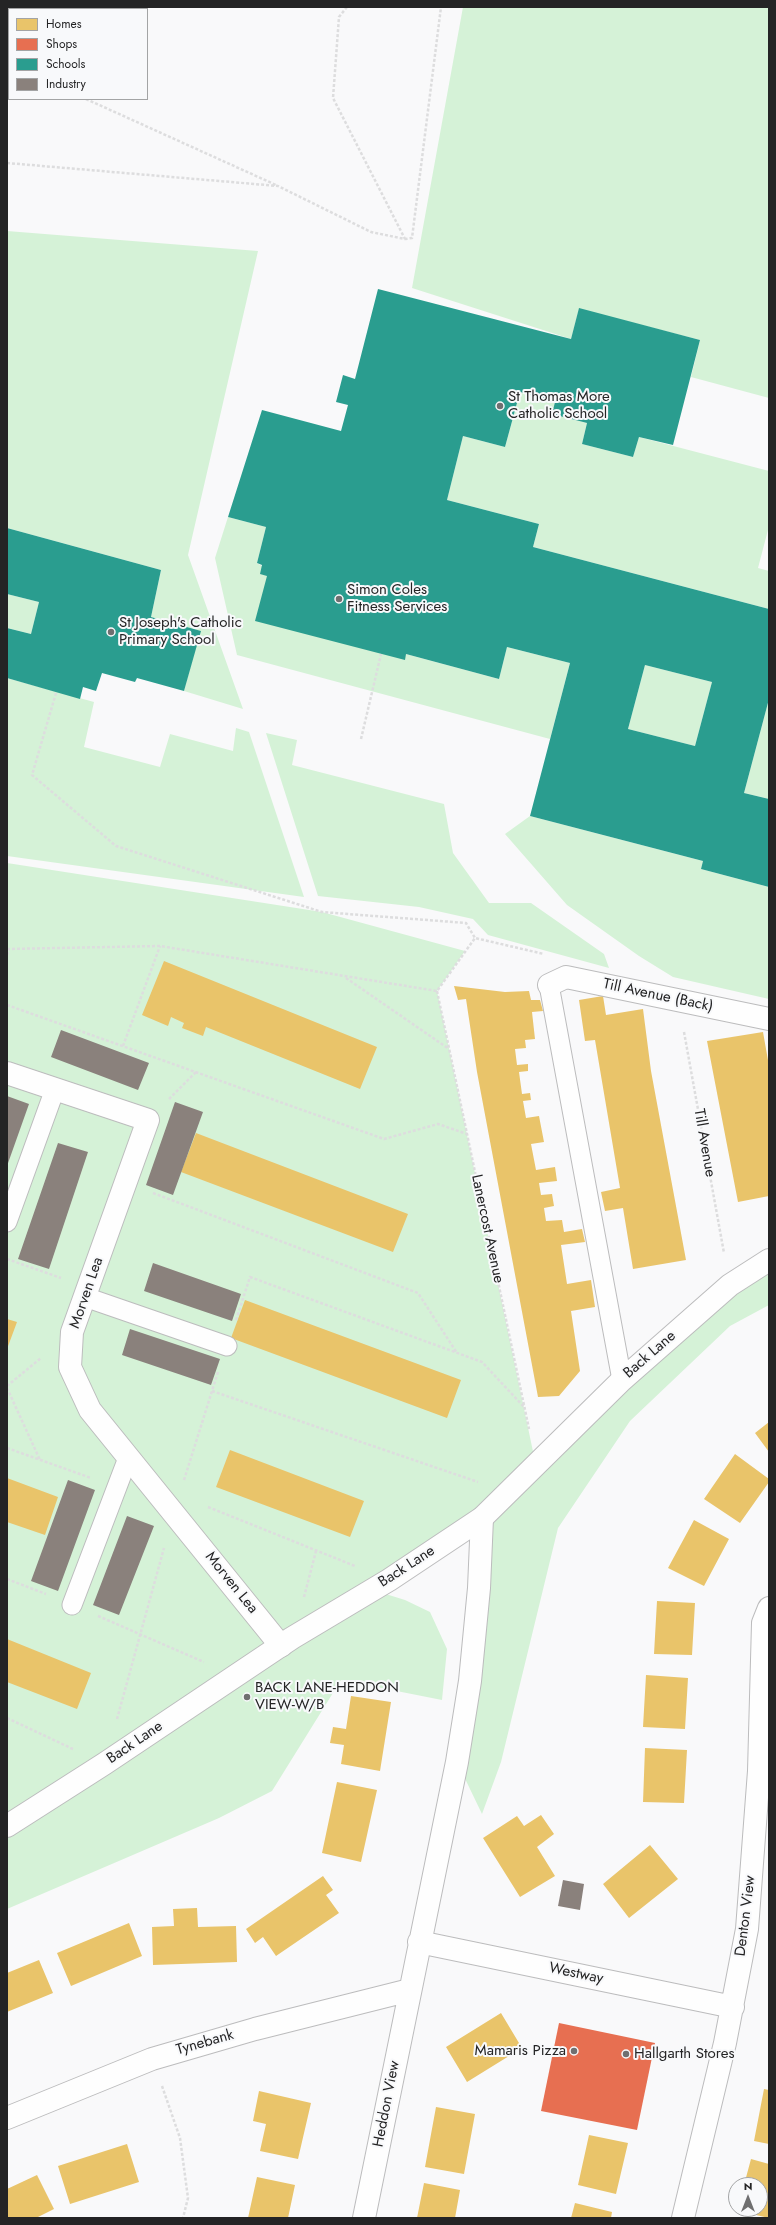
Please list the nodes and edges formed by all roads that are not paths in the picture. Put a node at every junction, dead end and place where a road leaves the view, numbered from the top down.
1 (549, 985) joint
2 (769, 1019) edge
3 (7, 1073) edge
4 (55, 1089) junction
5 (7, 1222) edge
6 (769, 1260) edge
7 (86, 1292) junction
8 (227, 1346) road end
9 (622, 1380) junction
10 (128, 1458) junction
11 (482, 1518) junction
12 (72, 1605) road end
13 (769, 1608) edge
14 (281, 1646) junction
15 (7, 1826) edge
16 (419, 1942) junction
17 (410, 1990) junction
18 (733, 2007) junction
19 (7, 2118) edge
20 (364, 2218) edge
21 (683, 2218) edge

1 - 2 street, Till Avenue (Back)
1 - 9 lane
3 - 4 street
4 - 5 lane
4 - 7 street, Morven Lea
6 - 9 street, Back Lane
7 - 8 lane
7 - 10 street, Morven Lea
9 - 11 street, Back Lane
10 - 12 lane
10 - 14 street, Morven Lea
11 - 14 street, Back Lane
11 - 16 street, Heddon View
13 - 18 street, Denton View
14 - 15 street, Back Lane
16 - 17 street, Heddon View
16 - 18 street, Westway
17 - 19 street, Tynebank
17 - 20 street, Heddon View
18 - 21 street, Denton View

